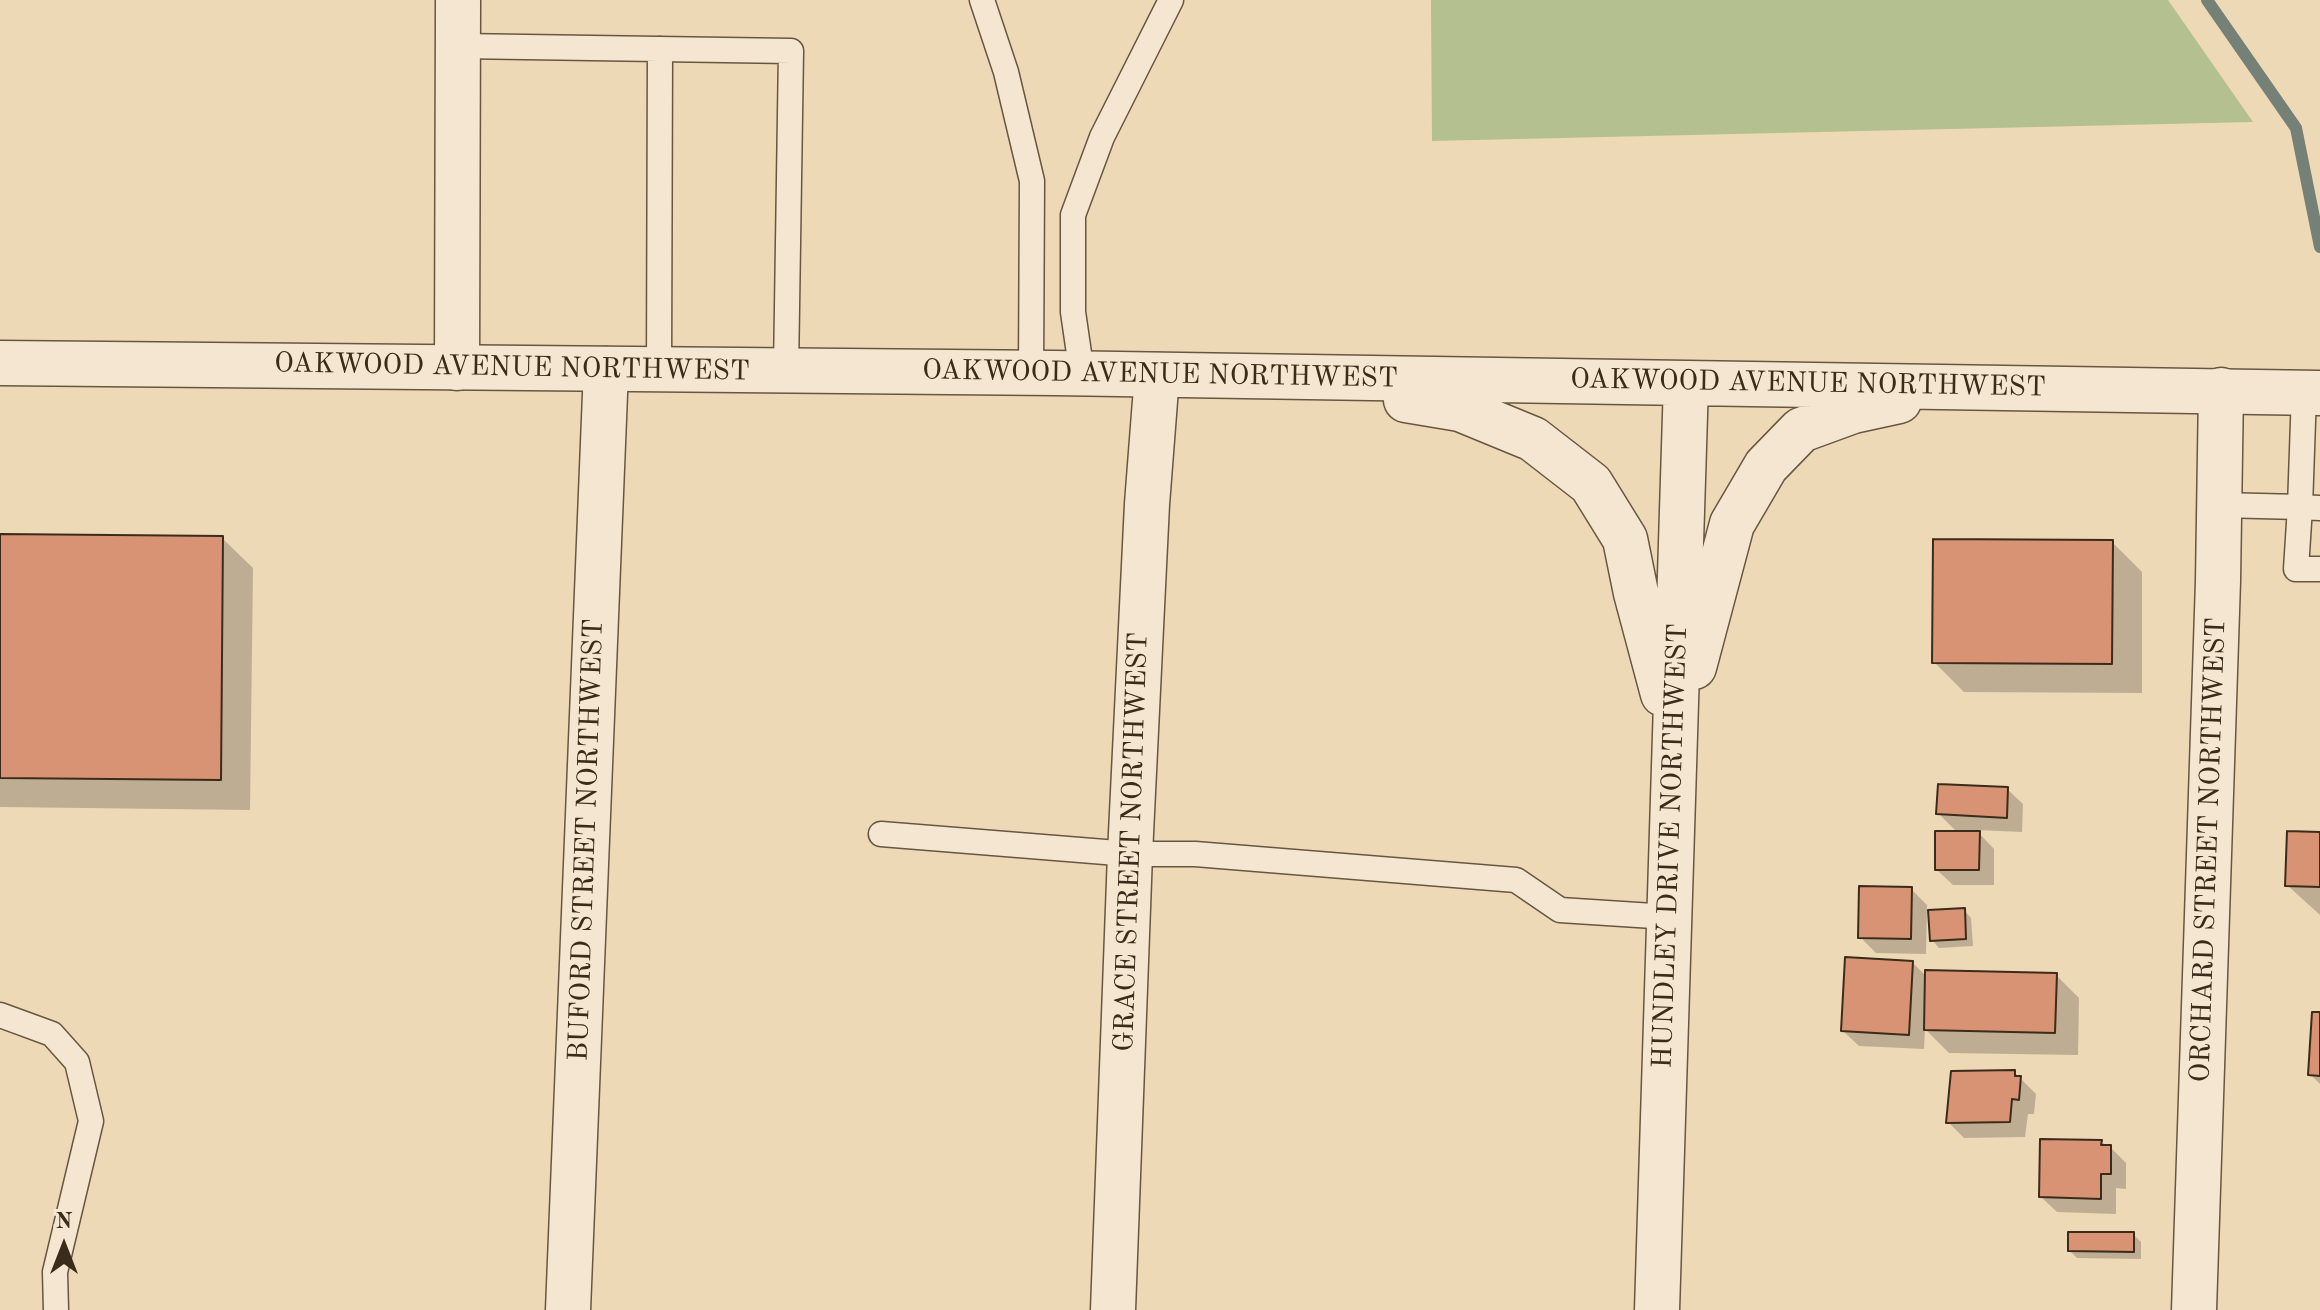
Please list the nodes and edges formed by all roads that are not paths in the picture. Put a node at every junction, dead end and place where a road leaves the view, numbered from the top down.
1 (458, 0) edge
2 (982, 0) edge
3 (1171, 0) edge
4 (459, 46) junction
5 (660, 49) junction
6 (0, 363) edge
7 (457, 368) junction
8 (606, 369) junction
9 (659, 370) junction
10 (786, 371) junction
11 (1031, 373) junction
12 (1082, 374) junction
13 (1157, 375) junction
14 (1257, 376) junction
15 (1686, 383) junction
16 (1964, 386) junction
17 (2221, 390) junction
18 (2312, 393) edge
19 (2311, 465) edge
20 (2219, 505) junction
21 (2310, 508) edge
22 (2320, 569) edge
23 (1675, 738) junction
24 (881, 834) dead end
25 (1130, 854) junction
26 (1669, 917) junction
27 (0, 1015) edge
28 (56, 1310) edge
29 (568, 1310) edge
30 (1113, 1310) edge
31 (1657, 1310) edge
32 (2194, 1310) edge

1 - 4 street
2 - 11 lane
3 - 12 lane
4 - 5 lane
4 - 7 street
5 - 9 lane
5 - 10 lane
6 - 7 street, OAKWOOD AVENUE NORTHWEST
7 - 8 street, OAKWOOD AVENUE NORTHWEST
8 - 9 street, OAKWOOD AVENUE NORTHWEST
8 - 29 street, BUFORD STREET NORTHWEST
9 - 10 street, OAKWOOD AVENUE NORTHWEST
10 - 11 street, OAKWOOD AVENUE NORTHWEST
11 - 12 street, OAKWOOD AVENUE NORTHWEST
12 - 13 street, OAKWOOD AVENUE NORTHWEST
13 - 14 street, OAKWOOD AVENUE NORTHWEST
13 - 25 street, GRACE STREET NORTHWEST
14 - 15 street, OAKWOOD AVENUE NORTHWEST
14 - 23 street
15 - 16 street, OAKWOOD AVENUE NORTHWEST
15 - 23 street, HUNDLEY DRIVE NORTHWEST
16 - 17 street, OAKWOOD AVENUE NORTHWEST
16 - 23 street
17 - 18 street, OAKWOOD AVENUE NORTHWEST
17 - 20 street, ORCHARD STREET NORTHWEST
18 - 19 lane
19 - 21 lane
20 - 21 lane
20 - 32 street, ORCHARD STREET NORTHWEST
21 - 22 lane
23 - 26 street, HUNDLEY DRIVE NORTHWEST
24 - 25 lane
25 - 26 lane
25 - 30 street, GRACE STREET NORTHWEST
26 - 31 street, HUNDLEY DRIVE NORTHWEST
27 - 28 lane

